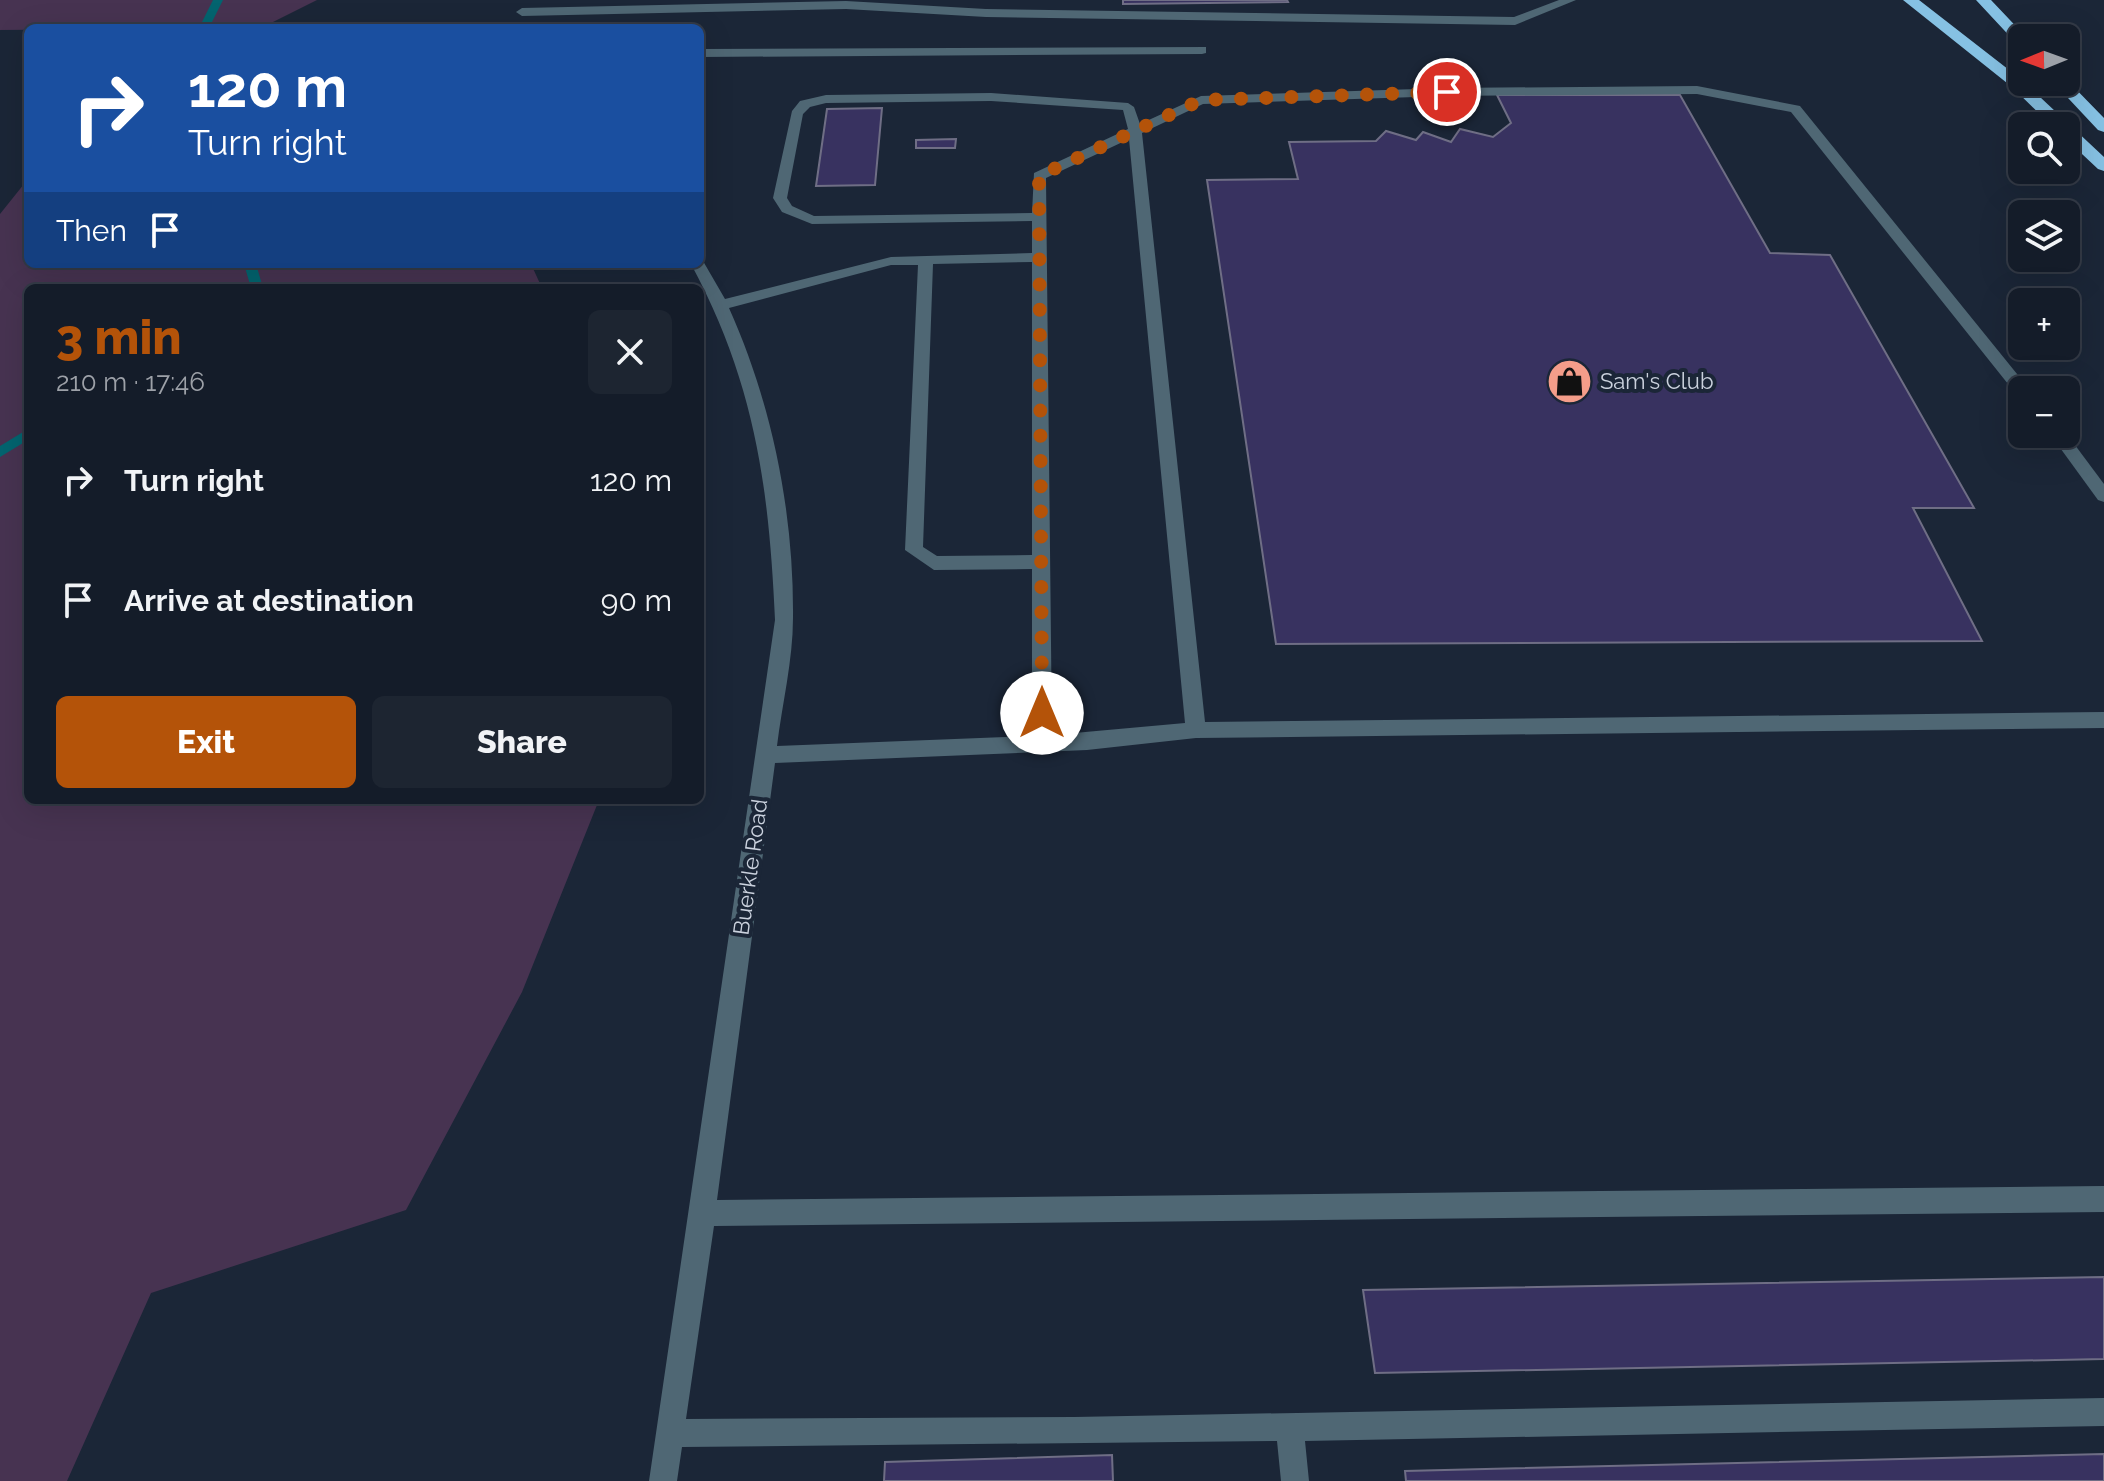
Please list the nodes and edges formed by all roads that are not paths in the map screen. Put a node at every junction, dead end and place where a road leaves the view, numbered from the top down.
1 (1570, 0) edge
2 (1910, 0) edge
3 (1983, 0) edge
4 (661, 5) edge
5 (521, 6) edge
6 (2008, 26) edge
7 (1202, 50) dead end
8 (704, 53) edge
9 (2074, 96) edge
10 (2046, 112) edge
11 (2104, 127) edge
12 (1135, 131) junction
13 (2080, 143) edge
14 (2104, 166) edge
15 (1038, 217) junction
16 (1038, 257) junction
17 (926, 260) junction
18 (700, 268) edge
19 (721, 305) junction
20 (2011, 376) edge
21 (2068, 448) edge
22 (2104, 496) edge
23 (1042, 562) junction
24 (2104, 720) edge
25 (1196, 730) junction
26 (1042, 743) junction
27 (766, 755) junction
28 (2104, 1199) edge
29 (703, 1213) junction
30 (2104, 1412) edge
31 (1290, 1427) junction
32 (670, 1433) junction
33 (663, 1481) edge
34 (1295, 1481) edge

1 - 4 street
2 - 10 highway
3 - 6 highway
4 - 5 street
7 - 8 street
9 - 11 highway
12 - 15 street
12 - 15 street
12 - 20 street
12 - 25 street
13 - 14 highway
15 - 16 street
16 - 17 street
16 - 23 street
17 - 19 street
17 - 23 street
18 - 19 street, Buerkle Road
19 - 27 street, Buerkle Road
21 - 22 street
23 - 26 street
24 - 25 street
25 - 26 street
26 - 27 street
27 - 29 street, Buerkle Road
28 - 29 street
29 - 32 street, Buerkle Road
30 - 31 street
31 - 32 street
31 - 34 street
32 - 33 street, Buerkle Road

